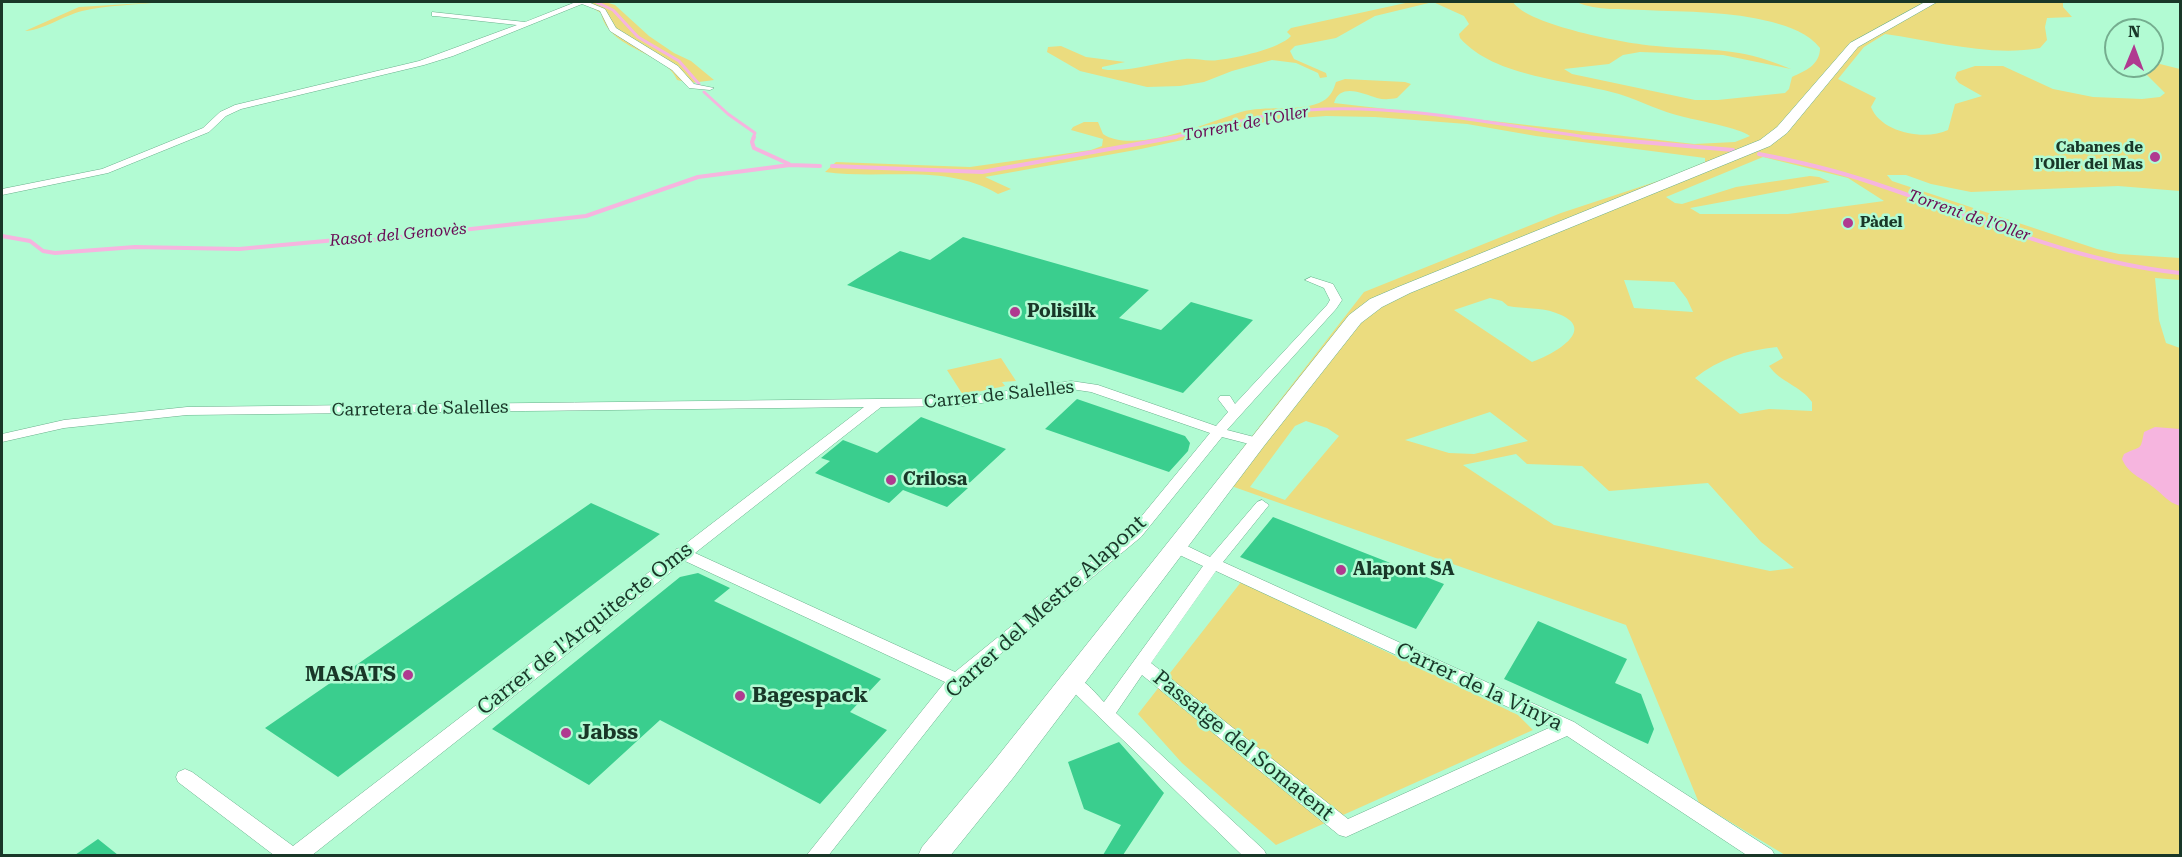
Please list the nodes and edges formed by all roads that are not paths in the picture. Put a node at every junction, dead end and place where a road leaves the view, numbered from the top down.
1 (582, 2) edge
2 (1932, 2) edge
3 (435, 14) dead end
4 (524, 23) junction
5 (710, 88) dead end
6 (2, 192) edge
7 (1311, 280) dead end
8 (840, 403) joint
9 (876, 404) junction
10 (1219, 432) junction
11 (2, 438) edge
12 (1257, 442) junction
13 (1262, 505) dead end
14 (1176, 547) junction
15 (681, 554) junction
16 (1212, 565) junction
17 (1140, 664) junction
18 (957, 680) junction
19 (1072, 682) junction
20 (1106, 713) junction
21 (1568, 727) junction
22 (185, 777) dead end
23 (291, 855) edge
24 (296, 855) edge
25 (816, 855) edge
26 (932, 855) edge
27 (1257, 855) edge
28 (1765, 855) edge

1 - 4 street
1 - 5 street
2 - 12 street
3 - 4 street
4 - 6 street
7 - 10 street, Carrer del Mestre Alapont
8 - 9 street, Carrer de Salelles
8 - 11 street, Carretera de Salelles
9 - 10 street, Carrer de Salelles
9 - 15 street, Carrer de l'Arquitecte Oms
10 - 12 street, Carrer de Salelles
10 - 18 street, Carrer del Mestre Alapont
12 - 14 street
13 - 16 street
14 - 16 street, Carrer de la Vinya
14 - 19 street
15 - 18 street
15 - 24 street, Carrer de l'Arquitecte Oms
16 - 17 street
16 - 21 street, Carrer de la Vinya
17 - 20 street
17 - 21 street, Passatge del Somatent
18 - 25 street, Carrer del Mestre Alapont
19 - 20 street
19 - 26 street
20 - 27 street
21 - 28 street, Carrer de la Vinya
22 - 23 street

